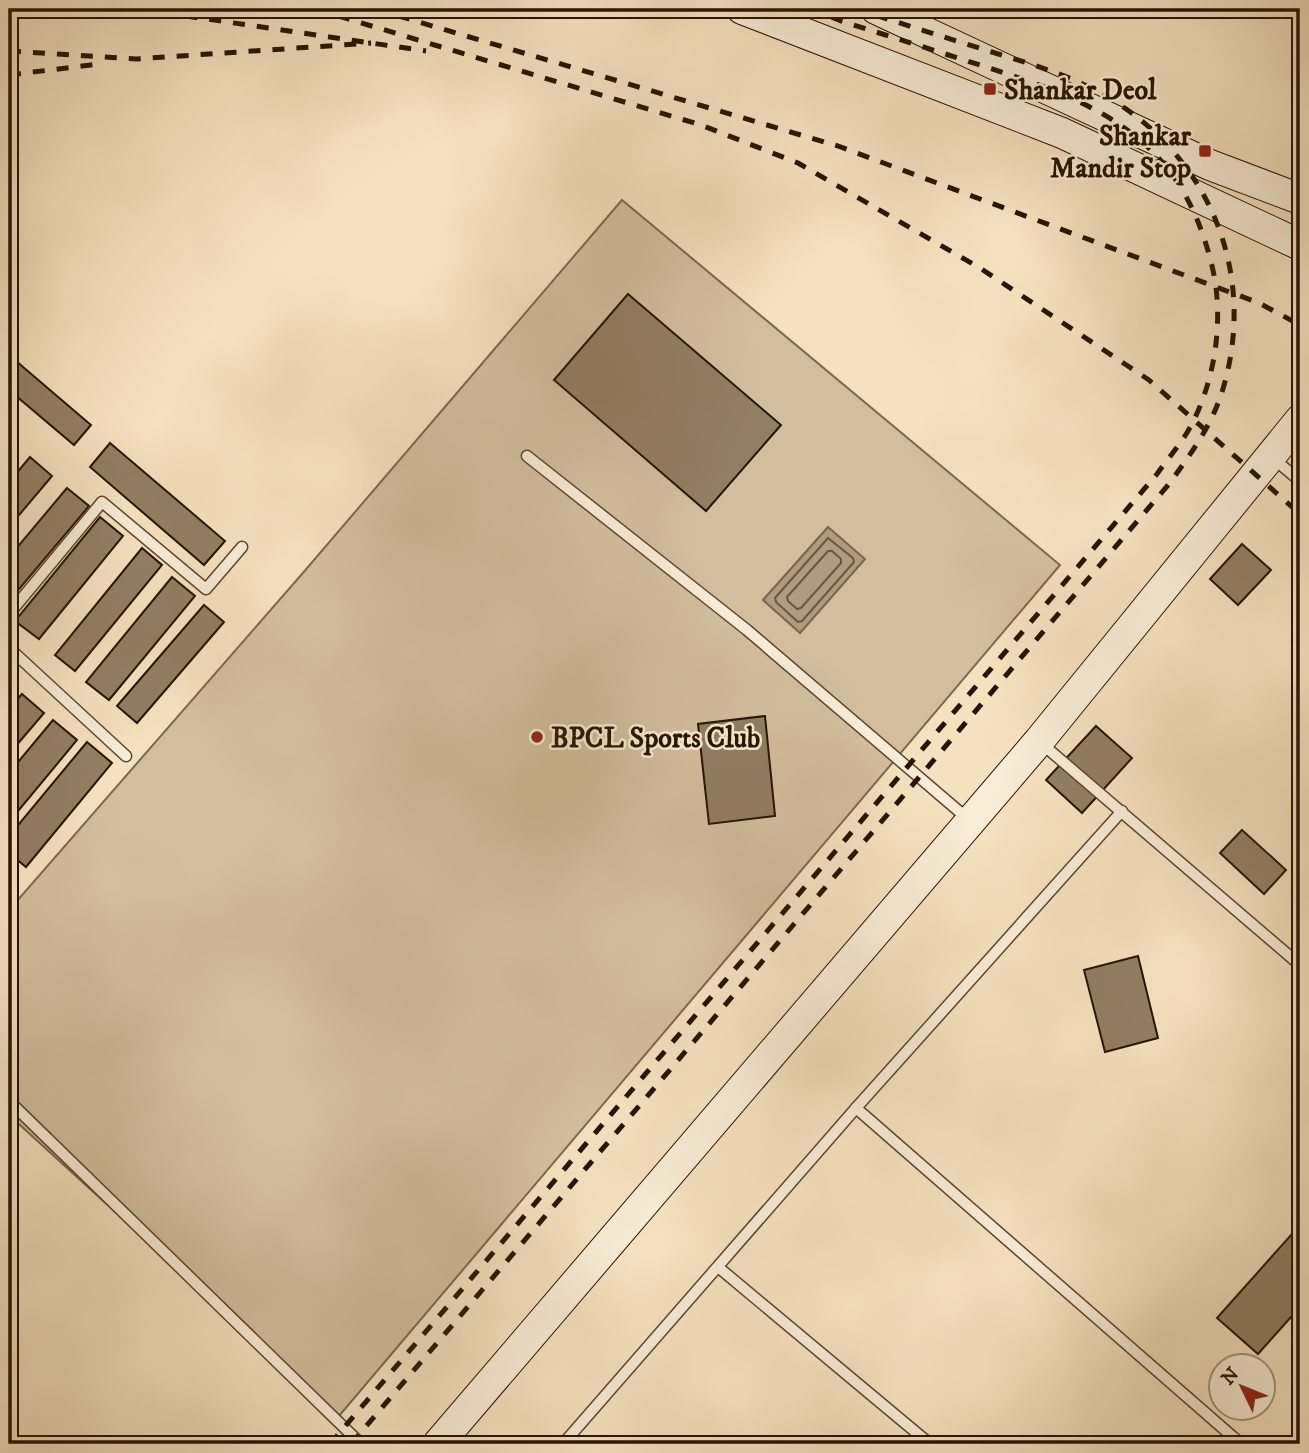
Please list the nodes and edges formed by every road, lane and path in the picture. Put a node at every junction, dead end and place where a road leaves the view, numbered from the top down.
1 (742, 9) edge
2 (876, 9) edge
3 (1291, 9) edge
4 (1300, 13) edge
5 (1300, 199) edge
6 (1300, 245) edge
7 (1300, 421) edge
8 (527, 456) dead end
9 (1271, 456) junction
10 (1300, 481) edge
11 (242, 547) dead end
12 (9, 614) edge
13 (9, 648) edge
14 (1039, 741) junction
15 (126, 756) dead end
16 (1122, 811) junction
17 (970, 821) junction
18 (1300, 965) edge
19 (9, 1101) edge
20 (856, 1108) junction
21 (718, 1267) junction
22 (360, 1444) edge
23 (438, 1444) edge
24 (563, 1444) edge
25 (930, 1444) edge
26 (1241, 1444) edge

1 - 6 main road
2 - 5 main road
3 - 4 path
7 - 9 main road
8 - 17 lane
9 - 10 lane
9 - 14 main road
11 - 12 lane
13 - 15 lane
14 - 16 lane
14 - 17 main road
16 - 18 lane
16 - 20 lane
17 - 23 main road
19 - 22 lane
20 - 21 lane
20 - 26 lane
21 - 24 lane
21 - 25 lane

